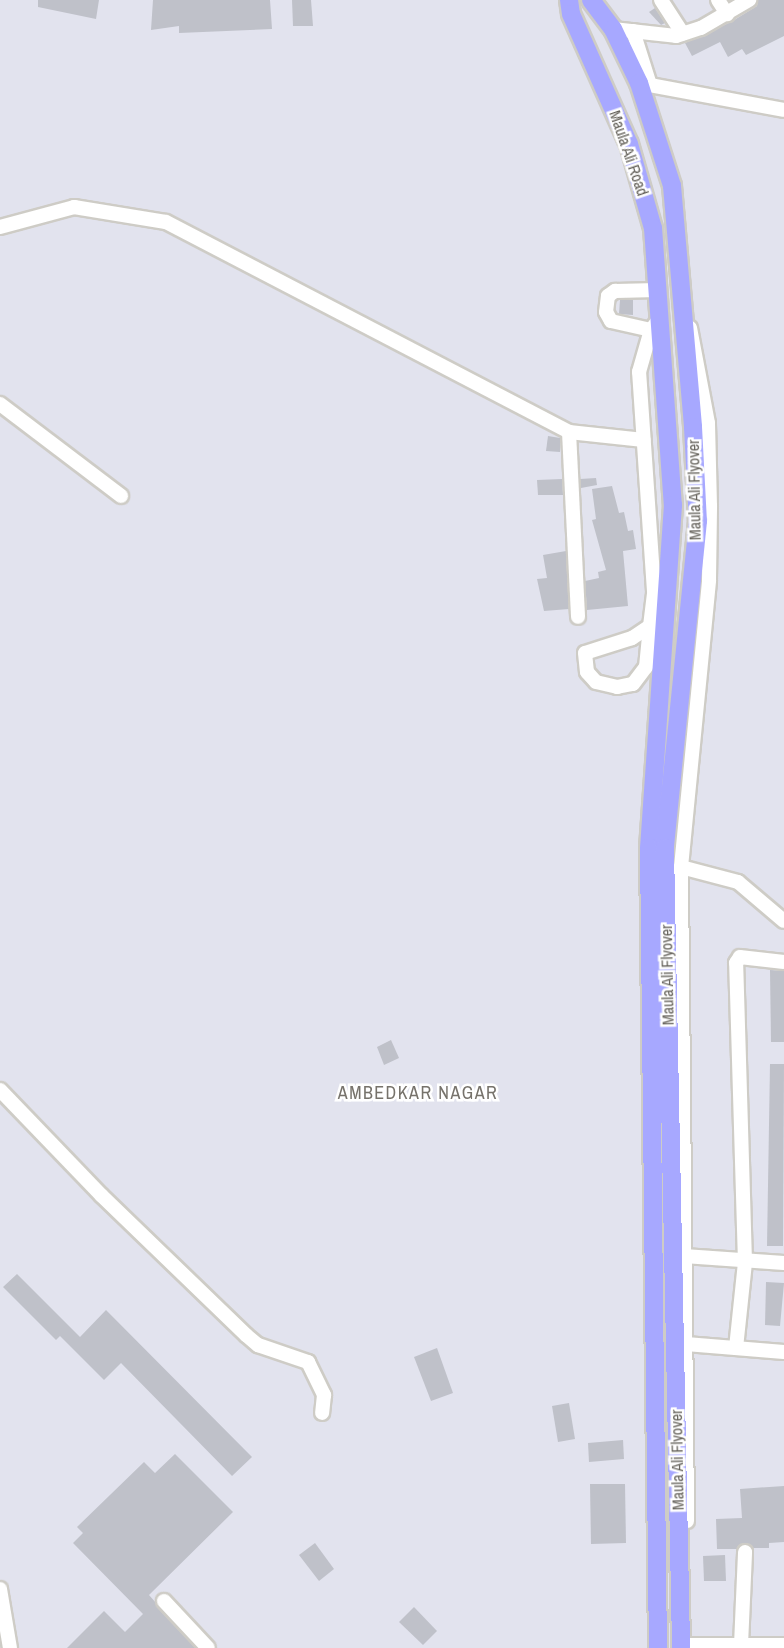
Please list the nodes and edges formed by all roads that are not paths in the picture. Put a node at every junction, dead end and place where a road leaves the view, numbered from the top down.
1 (569, 0) edge
2 (591, 0) edge
3 (661, 0) edge
4 (718, 0) edge
5 (749, 0) edge
6 (727, 14) junction
7 (614, 29) junction
8 (633, 32) junction
9 (683, 34) junction
10 (645, 84) junction
11 (784, 110) edge
12 (657, 134) junction
13 (629, 144) junction
14 (0, 227) edge
15 (679, 258) junction
16 (656, 262) junction
17 (658, 290) junction
18 (682, 303) junction
19 (662, 314) junction
20 (651, 330) junction
21 (0, 404) edge
22 (569, 432) junction
23 (644, 440) junction
24 (121, 496) dead end
25 (578, 617) dead end
26 (650, 626) junction
27 (681, 867) junction
28 (784, 921) edge
29 (784, 962) edge
30 (0, 1090) edge
31 (684, 1256) junction
32 (745, 1262) junction
33 (784, 1263) edge
34 (686, 1344) junction
35 (736, 1348) junction
36 (784, 1352) edge
37 (322, 1413) dead end
38 (745, 1552) dead end
39 (0, 1589) edge
40 (164, 1600) dead end
41 (741, 1645) junction
42 (784, 1645) edge
43 (685, 1647) edge
44 (9, 1648) edge
45 (208, 1648) edge
46 (658, 1648) edge

1 - 13 main road, Maula Ali Road
2 - 7 main road, Maula Ali Road
3 - 9 street
4 - 6 street
5 - 6 street
6 - 9 street
7 - 8 street
7 - 10 main road, Maula Ali Road
8 - 9 street
8 - 10 street
10 - 11 street
10 - 12 main road, Maula Ali Road
12 - 13 main road
12 - 15 main road, Maula Ali Road
13 - 16 main road, Maula Ali Road
14 - 22 street
15 - 16 main road
15 - 18 main road, Maula Ali Road
16 - 17 main road, Maula Ali Road
17 - 19 main road, Maula Ali Road
17 - 20 street
18 - 27 street
18 - 43 main road, Maula Ali Flyover
19 - 20 street
19 - 46 main road, Maula Ali Flyover
20 - 23 street
21 - 24 street
22 - 23 street
22 - 25 street
23 - 26 street
26 - 26 street
27 - 28 street
27 - 31 street
29 - 32 street
30 - 37 street
31 - 32 street
31 - 34 street
32 - 33 street
32 - 35 street
34 - 35 street
34 - 43 street
35 - 36 street
38 - 41 street
39 - 44 street
40 - 45 street
41 - 42 street
41 - 43 street

